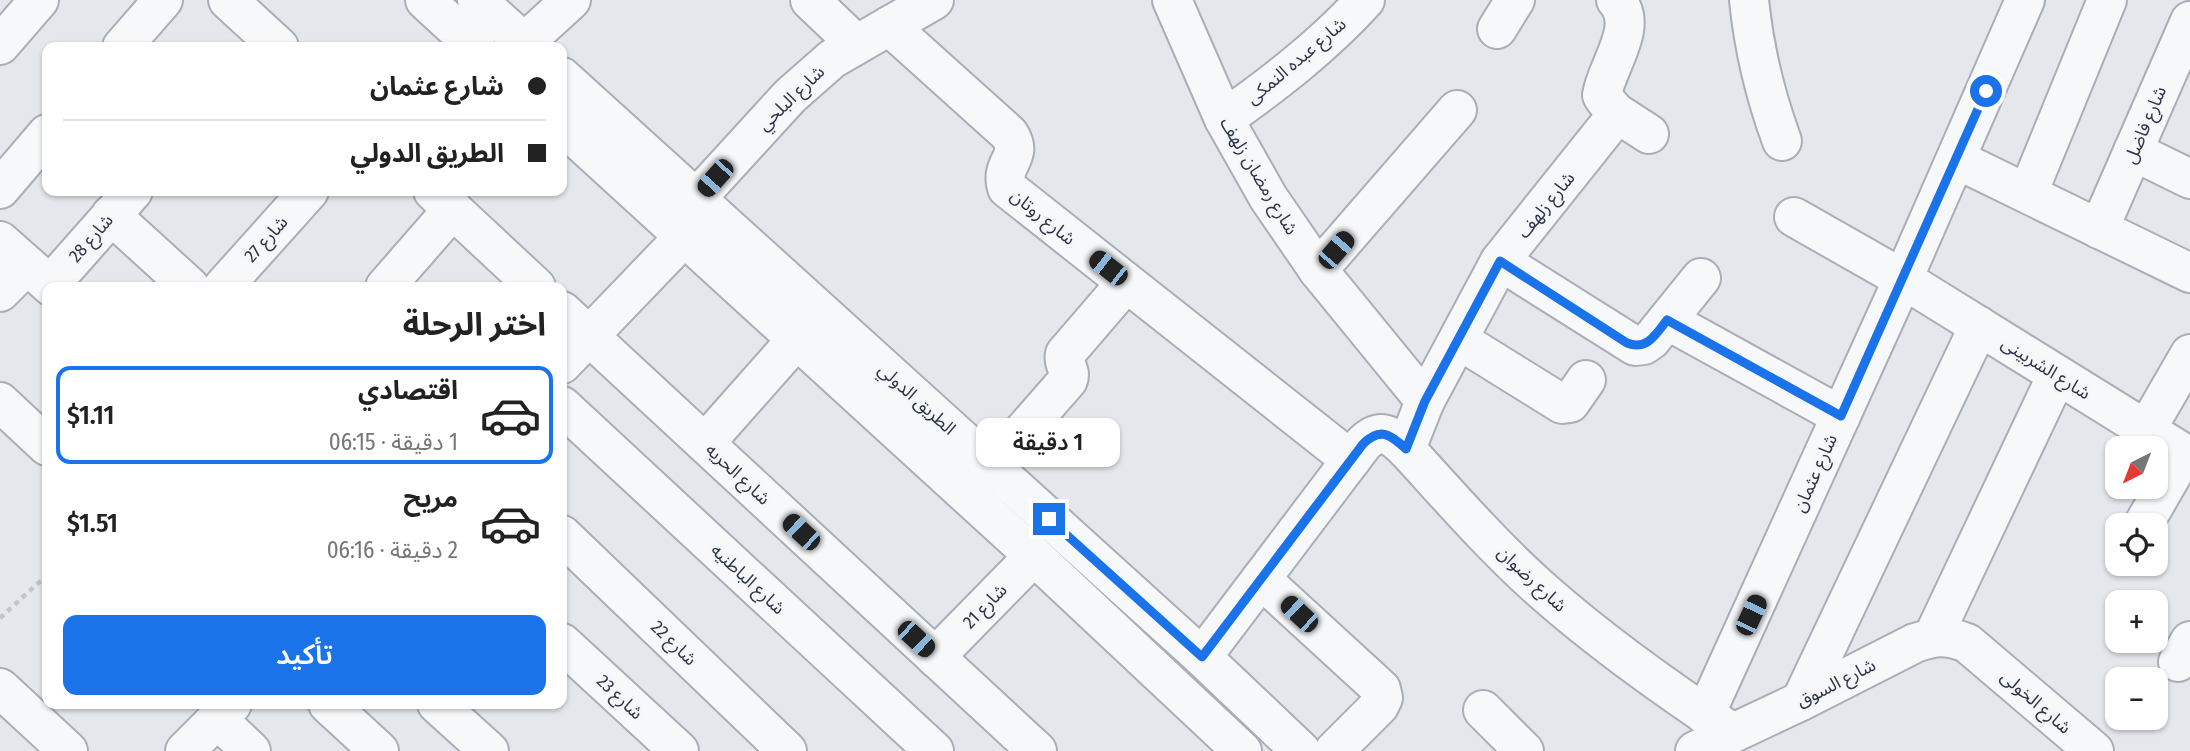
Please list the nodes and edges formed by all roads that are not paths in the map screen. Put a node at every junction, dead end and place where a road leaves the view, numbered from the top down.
1 (39, 0) edge
2 (163, 0) edge
3 (228, 0) edge
4 (425, 0) edge
5 (477, 0) edge
6 (571, 0) edge
7 (810, 0) edge
8 (934, 0) edge
9 (1172, 0) edge
10 (1365, 0) edge
11 (1616, 0) edge
12 (1749, 0) edge
13 (2025, 0) edge
14 (2107, 0) edge
15 (2190, 20) edge
16 (889, 26) junction
17 (126, 42) edge
18 (267, 42) edge
19 (471, 42) edge
20 (524, 42) edge
21 (530, 42) edge
22 (856, 44) junction
23 (0, 45) edge
24 (567, 83) edge
25 (1457, 110) dead end
26 (1615, 112) junction
27 (1224, 120) junction
28 (567, 129) edge
29 (1649, 134) dead end
30 (42, 140) edge
31 (1782, 141) dead end
32 (2133, 151) junction
33 (1956, 159) junction
34 (2190, 179) edge
35 (0, 189) edge
36 (2028, 193) junction
37 (305, 196) edge
38 (443, 200) edge
39 (122, 203) edge
40 (1794, 217) dead end
41 (684, 220) junction
42 (2099, 229) junction
43 (1500, 261) junction
44 (32, 269) edge
45 (1318, 270) junction
46 (2190, 274) edge
47 (1701, 278) dead end
48 (1903, 279) junction
49 (186, 282) edge
50 (227, 282) edge
51 (388, 282) edge
52 (531, 282) edge
53 (1126, 282) junction
54 (0, 292) edge
55 (1667, 320) junction
56 (575, 323) edge
57 (1979, 326) junction
58 (798, 338) junction
59 (1459, 340) junction
60 (567, 348) edge
61 (2190, 354) edge
62 (2057, 375) junction
63 (1586, 380) dead end
64 (1425, 401) junction
65 (0, 402) edge
66 (567, 412) edge
67 (1841, 416) junction
68 (2146, 430) junction
69 (42, 441) edge
70 (705, 443) junction
71 (1406, 449) junction
72 (2187, 456) edge
73 (1351, 460) junction
74 (992, 467) junction
75 (2151, 513) edge
76 (567, 540) edge
77 (1034, 556) junction
78 (1261, 579) junction
79 (1933, 637) junction
80 (567, 648) edge
81 (935, 657) junction
82 (1202, 657) junction
83 (0, 688) edge
84 (1801, 701) junction
85 (333, 709) edge
86 (443, 709) edge
87 (1483, 710) dead end
88 (224, 711) edge
89 (1710, 739) edge
90 (68, 751) edge
91 (185, 751) edge
92 (251, 751) edge
93 (379, 751) edge
94 (489, 751) edge
95 (678, 751) edge
96 (787, 751) edge
97 (934, 751) edge
98 (1037, 751) edge
99 (1242, 751) edge
100 (1301, 751) edge
101 (1334, 751) edge
102 (1524, 751) edge
103 (2094, 751) edge

1 - 23 street
2 - 17 street
3 - 18 street
4 - 19 street
5 - 20 street
6 - 21 street
7 - 22 street
8 - 16 street, شارع البلحي
9 - 27 street, شارع رمضان زلهف
10 - 27 street, شارع عبده النمكى
11 - 26 street
12 - 31 street
13 - 33 street, شارع عثمان
14 - 36 street
15 - 32 street, شارع فاضل
16 - 22 street, شارع البلحي
16 - 53 street, شارع روتان
22 - 41 street, شارع البلحي
24 - 41 street, الطريق الدولي
25 - 45 street
26 - 29 street
26 - 43 street, شارع زلهف
27 - 45 street, شارع رمضان زلهف
28 - 41 street, الطريق الدولي
30 - 35 street
32 - 34 street
32 - 42 street, شارع فاضل
33 - 36 street
33 - 48 street, شارع عثمان
36 - 42 street
37 - 50 street, شارع 27
38 - 51 street
38 - 52 street
39 - 44 street, شارع 28
39 - 49 street
40 - 48 street, شارع الشربينى
41 - 56 street, شارع البلحي
41 - 58 street, الطريق الدولي
41 - 74 street, الطريق الدولي
42 - 46 street
43 - 55 street
43 - 59 street, شارع زلهف
44 - 54 street, شارع 28
45 - 64 street, شارع رمضان زلهف
47 - 55 street
48 - 57 street, شارع الشربينى
48 - 67 street, شارع عثمان
53 - 73 street, شارع روتان
53 - 74 street
55 - 67 street
56 - 60 street, شارع البلحي
56 - 70 street, شارع الحريه
57 - 62 street, شارع الشربينى
57 - 84 street
58 - 70 street
58 - 77 street, الطريق الدولي
59 - 63 street
59 - 64 street, شارع زلهف
61 - 68 street
62 - 68 street, شارع الشربينى
62 - 79 street
64 - 71 street, شارع زلهف
65 - 69 street
66 - 97 street, شارع الباطنيه
67 - 89 street, شارع عثمان
68 - 72 street, شارع الشربينى
70 - 81 street, شارع الحريه
71 - 73 street, شارع رضوان
71 - 89 street, شارع رضوان
72 - 75 street
73 - 78 street, شارع رضوان
74 - 82 street, الطريق الدولي
76 - 96 street, شارع 22
77 - 81 street, شارع 21
77 - 99 street, الطريق الدولي
78 - 82 street, شارع رضوان
78 - 101 street
79 - 84 street, شارع السوق
79 - 103 street, شارع الخولى
80 - 95 street, شارع 23
81 - 98 street, شارع الحريه
82 - 100 street, الطريق الدولي
83 - 90 street
84 - 89 street, شارع السوق
85 - 93 street
86 - 94 street
87 - 102 street
88 - 91 street
88 - 92 street

